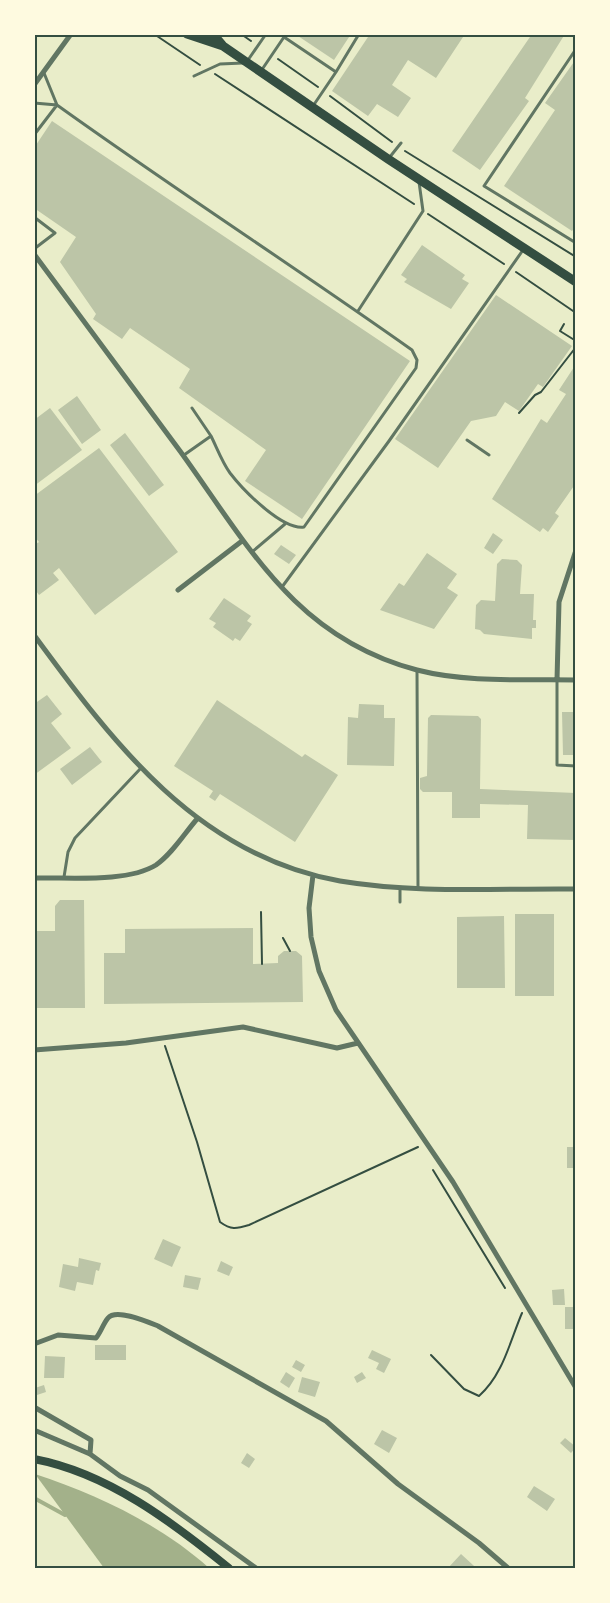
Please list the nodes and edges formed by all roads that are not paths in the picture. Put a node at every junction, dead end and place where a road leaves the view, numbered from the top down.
1 (187, 34) edge
2 (213, 34) edge
3 (266, 34) edge
4 (359, 34) edge
5 (68, 36) edge
6 (223, 46) junction
7 (576, 49) edge
8 (247, 62) junction
9 (44, 72) junction
10 (261, 72) junction
11 (336, 72) junction
12 (194, 76) dead end
13 (35, 83) edge
14 (34, 103) edge
15 (57, 105) junction
16 (312, 107) junction
17 (34, 135) edge
18 (401, 142) dead end
19 (388, 159) junction
20 (419, 180) junction
21 (34, 217) edge
22 (576, 243) edge
23 (34, 249) edge
24 (523, 250) junction
25 (34, 254) edge
26 (576, 282) edge
27 (358, 311) junction
28 (192, 408) dead end
29 (211, 436) junction
30 (467, 440) dead end
31 (489, 455) dead end
32 (183, 456) junction
33 (285, 524) junction
34 (242, 541) junction
35 (576, 550) edge
36 (251, 552) junction
37 (281, 589) junction
38 (178, 590) dead end
39 (34, 635) edge
40 (417, 670) junction
41 (557, 680) junction
42 (576, 680) edge
43 (576, 766) edge
44 (141, 768) junction
45 (197, 819) junction
46 (313, 875) junction
47 (64, 877) junction
48 (34, 878) edge
49 (400, 887) junction
50 (418, 887) junction
51 (576, 889) edge
52 (400, 902) dead end
53 (358, 1043) junction
54 (34, 1050) edge
55 (34, 1344) edge
56 (576, 1388) edge
57 (34, 1407) edge
58 (34, 1430) edge
59 (90, 1454) junction
60 (34, 1459) edge
61 (229, 1569) edge
62 (256, 1569) edge
63 (508, 1569) edge

1 - 6 main road
2 - 6 main road
3 - 8 lane
4 - 11 lane
5 - 9 street
6 - 8 main road
7 - 22 lane
8 - 10 main road
8 - 12 lane
9 - 13 street
9 - 15 lane
10 - 11 lane
10 - 16 main road
11 - 16 lane
14 - 15 lane
15 - 17 lane
15 - 27 lane
16 - 19 main road
18 - 19 lane
19 - 20 main road
20 - 24 main road
20 - 27 lane
21 - 23 lane
24 - 26 main road
24 - 37 lane
25 - 32 street
27 - 33 lane
28 - 29 lane
29 - 32 lane
29 - 33 lane
30 - 31 lane
32 - 34 street
33 - 36 lane
34 - 36 street
34 - 38 street
35 - 41 street
36 - 37 street
37 - 40 street
39 - 44 street
40 - 41 street
40 - 50 lane
41 - 42 street
41 - 43 lane
44 - 45 street
44 - 47 lane
45 - 46 street
45 - 47 street
46 - 49 street
46 - 53 street
47 - 48 street
49 - 50 street
49 - 52 lane
50 - 51 street
53 - 54 street
53 - 56 street
55 - 63 street
57 - 59 street
58 - 59 street
59 - 62 street
60 - 61 main road

